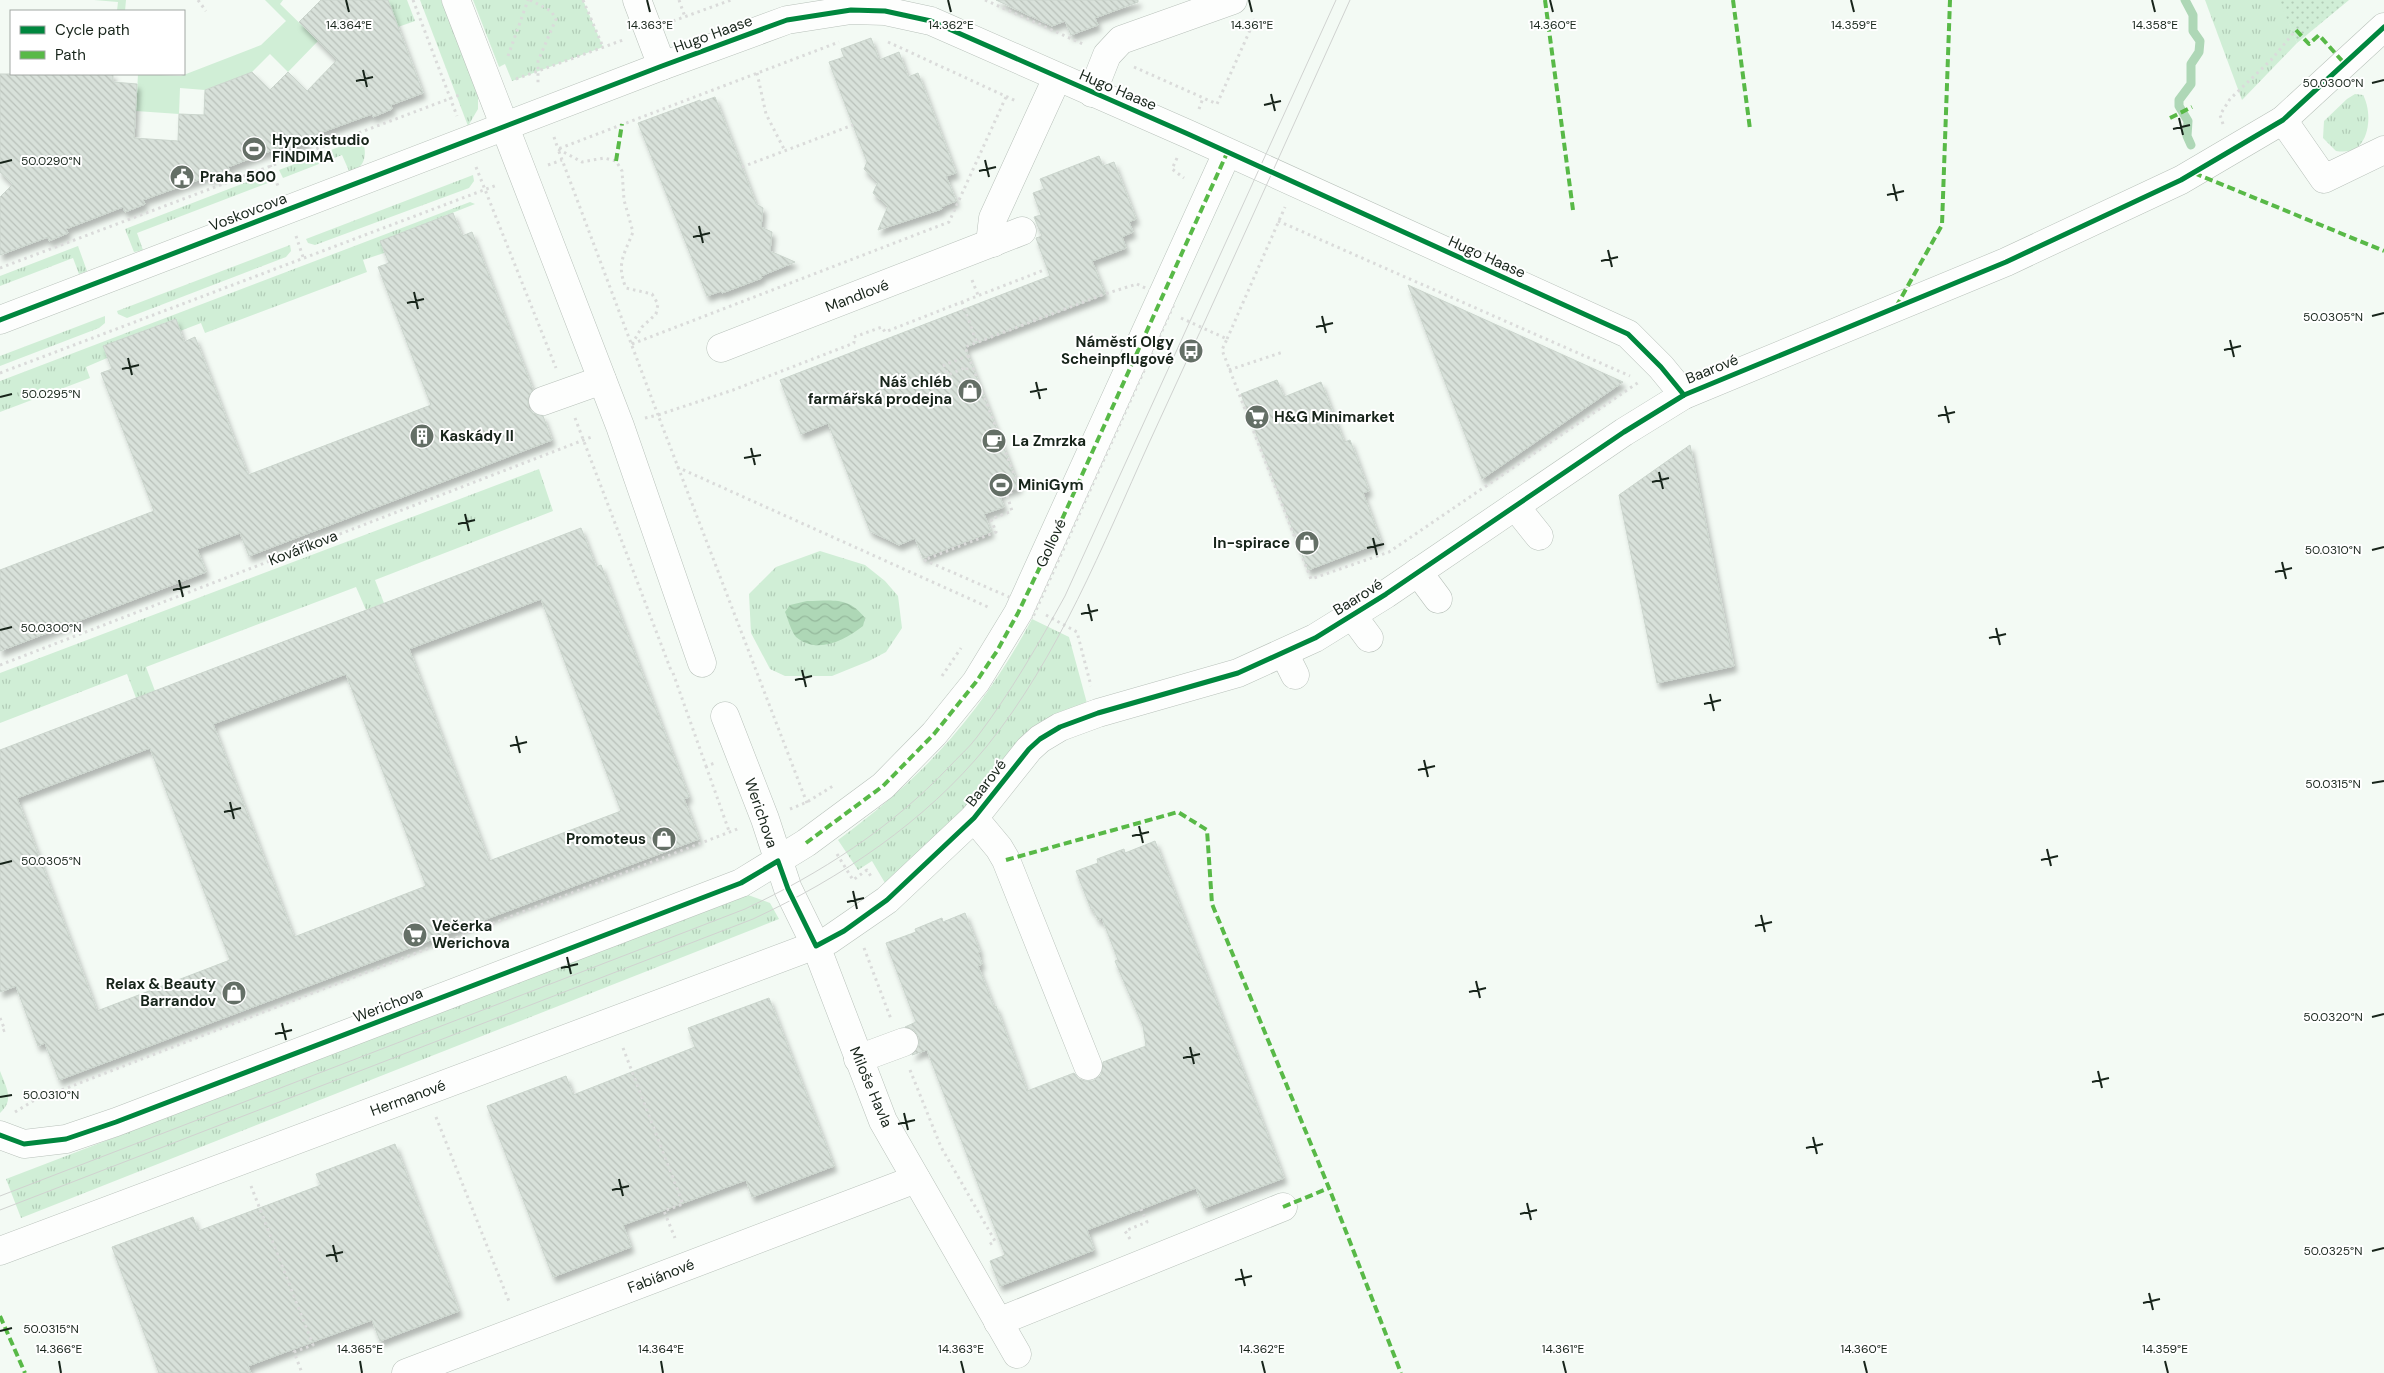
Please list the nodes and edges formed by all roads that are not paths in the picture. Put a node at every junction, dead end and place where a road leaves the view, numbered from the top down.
1 (456, 0) edge
2 (637, 0) edge
3 (1233, 0) edge
4 (886, 5) edge
5 (785, 10) edge
6 (2384, 27) edge
7 (662, 66) junction
8 (1057, 78) junction
9 (1092, 93) junction
10 (2283, 120) junction
11 (505, 127) junction
12 (2384, 150) edge
13 (1227, 154) junction
14 (1022, 231) dead end
15 (993, 243) junction
16 (0, 320) edge
17 (721, 348) dead end
18 (602, 380) junction
19 (1684, 395) junction
20 (555, 397) road end
21 (1516, 506) junction
22 (1539, 536) dead end
23 (1418, 572) junction
24 (1438, 599) dead end
25 (1352, 615) junction
26 (1369, 638) dead end
27 (702, 663) dead end
28 (725, 716) dead end
29 (974, 818) junction
30 (778, 861) junction
31 (887, 900) joint
32 (816, 946) junction
33 (902, 1043) road end
34 (858, 1059) junction
35 (1088, 1066) dead end
36 (4, 1126) edge
37 (916, 1179) junction
38 (1284, 1207) dead end
39 (0, 1251) edge
40 (998, 1322) junction
41 (1017, 1354) dead end
42 (406, 1373) edge

1 - 11 street
2 - 7 street
3 - 9 street
4 - 5 street, Hugo Haase
4 - 8 street, Hugo Haase
5 - 7 street, Hugo Haase
6 - 10 street, Baarové
7 - 11 street, Hugo Haase
8 - 9 street, Hugo Haase
8 - 15 street
9 - 13 street, Hugo Haase
10 - 12 street
10 - 19 street, Baarové
11 - 16 street, Voskovcova
11 - 18 street
13 - 19 street, Hugo Haase
13 - 30 street, Gollové
14 - 15 street, Mandlové
15 - 17 street, Mandlové
18 - 20 street
18 - 27 street
19 - 21 street, Baarové
21 - 22 street
21 - 23 street, Baarové
23 - 24 street
23 - 25 street, Baarové
25 - 26 street
25 - 29 street, Baarové
28 - 30 street, Werichova
29 - 31 street, Baarové
29 - 35 street
30 - 32 street, Miloše Havla
30 - 36 street, Werichova
31 - 32 street, Hermanové
32 - 34 street, Miloše Havla
32 - 39 street, Hermanové
33 - 34 street
34 - 37 street, Miloše Havla
37 - 40 street, Miloše Havla
37 - 42 street, Fabiánové
38 - 40 street
40 - 41 street, Miloše Havla

